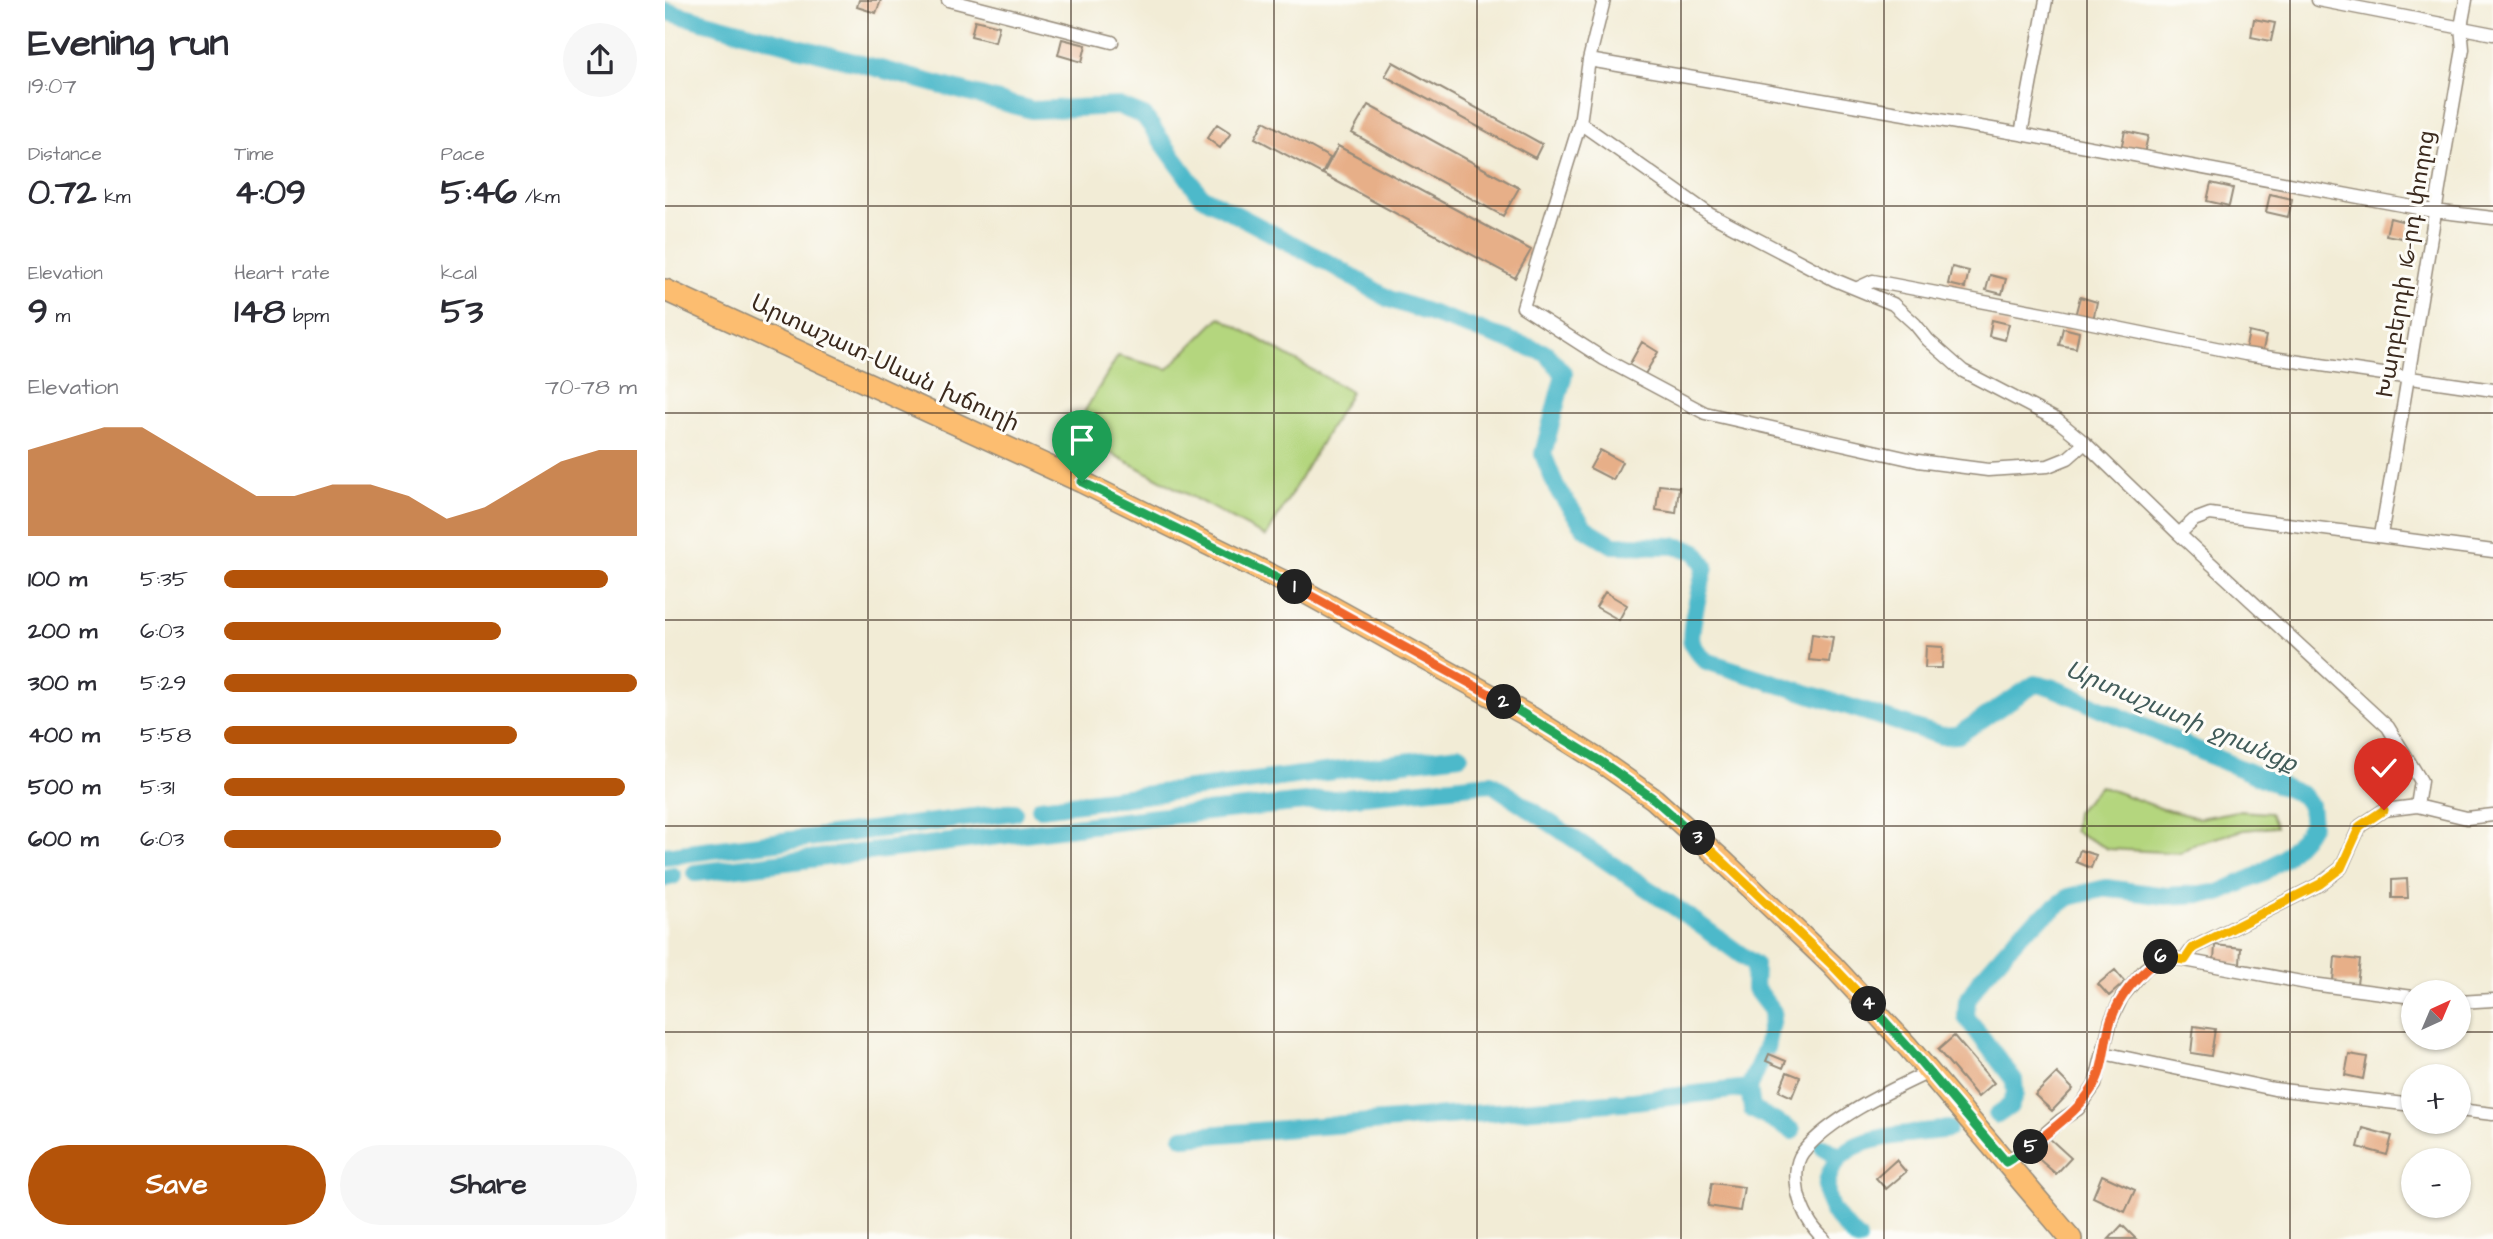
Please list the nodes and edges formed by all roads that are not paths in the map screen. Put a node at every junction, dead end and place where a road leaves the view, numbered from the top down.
1 (949, 0) edge
2 (1604, 0) edge
3 (2046, 0) edge
4 (2318, 0) edge
5 (2466, 0) edge
6 (2461, 27) junction
7 (2493, 34) edge
8 (1112, 42) dead end
9 (1589, 60) junction
10 (1580, 123) junction
11 (2021, 134) junction
12 (2434, 211) junction
13 (2493, 218) edge
14 (1859, 288) junction
15 (665, 290) edge
16 (2410, 377) junction
17 (2493, 390) edge
18 (2085, 443) junction
19 (2179, 534) junction
20 (2381, 535) junction
21 (2493, 551) edge
22 (2417, 806) junction
23 (2493, 815) edge
24 (2185, 960) junction
25 (2401, 995) edge
26 (2493, 1000) edge
27 (2471, 1001) edge
28 (2103, 1053) junction
29 (1929, 1072) junction
30 (2401, 1104) edge
31 (2471, 1111) edge
32 (2493, 1114) edge
33 (2006, 1162) junction
34 (1824, 1239) edge
35 (2071, 1239) edge

1 - 8 street
2 - 9 street
3 - 11 street
4 - 6 street
5 - 6 street, Խարբերդի 16-րդ փողոց
6 - 7 street
6 - 12 street, Խարբերդի 16-րդ փողոց
9 - 10 street
9 - 11 street
10 - 14 street
10 - 18 street
11 - 12 street
12 - 13 street
12 - 16 street, Խարբերդի 16-րդ փողոց
14 - 16 street
14 - 18 street
15 - 29 main road, Արտաշատ-Սևան խճուղի
16 - 17 street
16 - 20 street, Խարբերդի 16-րդ փողոց
18 - 19 street
19 - 20 street
19 - 22 street
20 - 21 street
22 - 23 street
22 - 24 street
24 - 25 street
24 - 28 street
26 - 27 street
28 - 30 street
28 - 33 street
29 - 33 main road, Արտաշատ-Սևան խճուղի
29 - 34 street
31 - 32 street
33 - 35 main road, Արտաշատ-Սևան խճուղի

